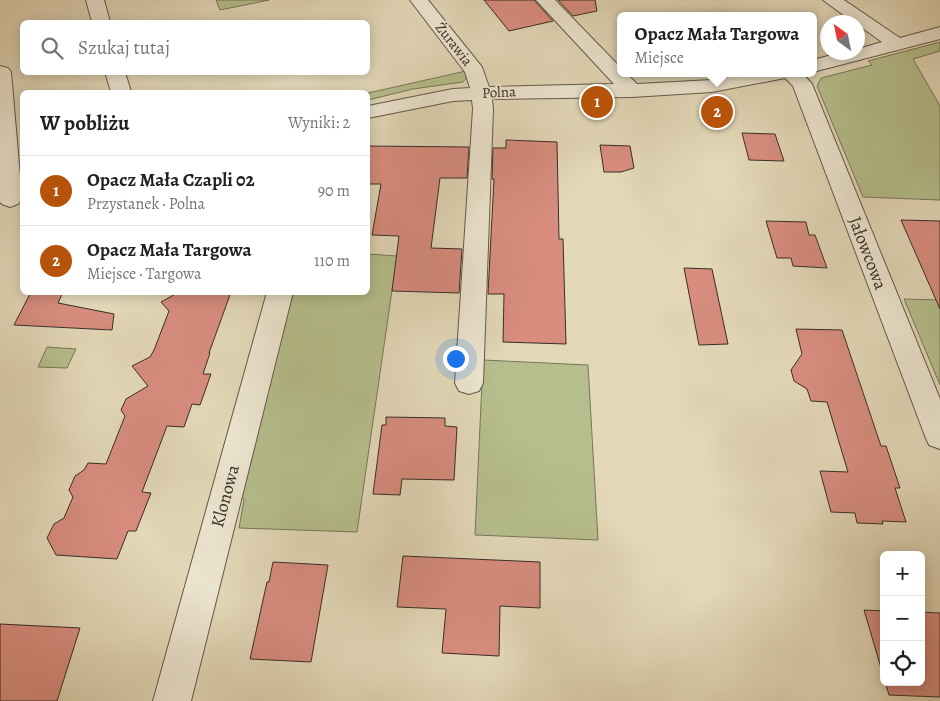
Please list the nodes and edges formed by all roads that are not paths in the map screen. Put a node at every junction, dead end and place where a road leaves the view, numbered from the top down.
1 (95, 0) edge
2 (419, 0) edge
3 (545, 0) edge
4 (832, 0) edge
5 (100, 20) edge
6 (940, 33) edge
7 (897, 44) junction
8 (817, 65) edge
9 (1, 72) edge
10 (116, 75) edge
11 (617, 75) edge
12 (619, 77) edge
13 (761, 77) edge
14 (795, 77) edge
15 (120, 90) edge
16 (632, 91) junction
17 (481, 93) junction
18 (370, 112) edge
19 (11, 199) edge
20 (279, 295) edge
21 (469, 384) dead end
22 (940, 436) edge
23 (172, 701) edge

1 - 5 street
2 - 17 street, Żurawia
3 - 11 street
4 - 7 street
6 - 7 street
7 - 8 street
9 - 19 street
10 - 15 street
12 - 16 street
13 - 16 street, Polna
14 - 22 street, Jałowcowa
16 - 17 street, Polna
17 - 18 street, Polna
17 - 21 street, Żurawia
20 - 23 street, Klonowa

